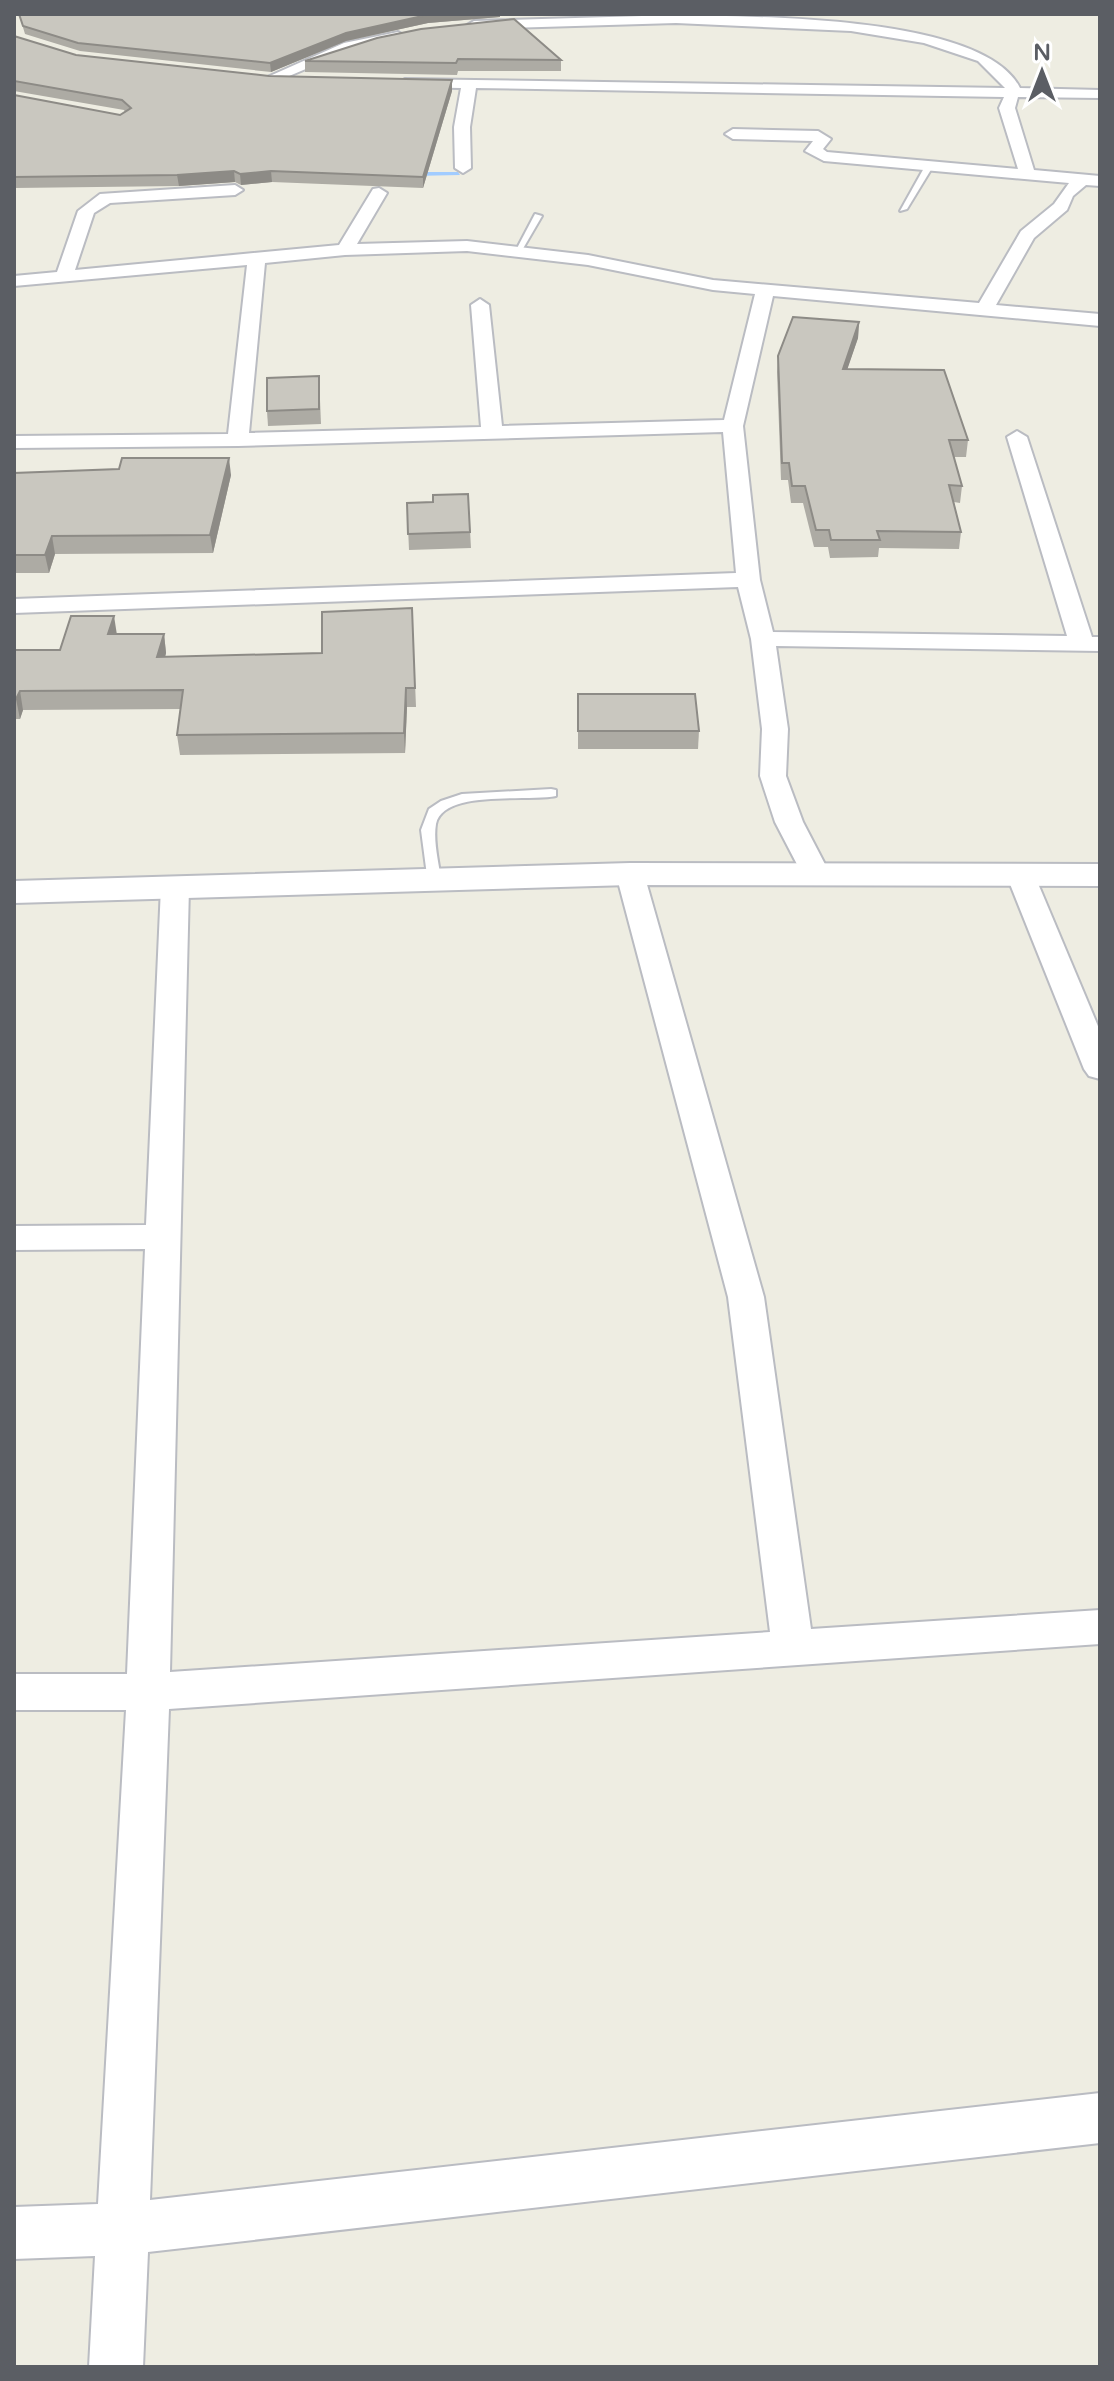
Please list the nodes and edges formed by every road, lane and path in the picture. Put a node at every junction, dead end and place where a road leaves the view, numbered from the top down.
1 (676, 14) edge
2 (458, 27) edge
3 (417, 32) edge
4 (317, 80) edge
5 (395, 83) edge
6 (469, 84) junction
7 (1014, 92) junction
8 (1100, 94) edge
9 (733, 134) dead end
10 (463, 168) dead end
11 (928, 168) junction
12 (1028, 176) junction
13 (1091, 181) edge
14 (235, 190) edge
15 (379, 193) edge
16 (903, 209) dead end
17 (538, 216) dead end
18 (345, 250) junction
19 (518, 250) junction
20 (256, 260) junction
21 (64, 276) junction
22 (14, 281) edge
23 (765, 291) junction
24 (480, 305) dead end
25 (984, 310) junction
26 (1100, 320) edge
27 (733, 426) junction
28 (492, 433) junction
29 (1017, 437) dead end
30 (238, 440) junction
31 (14, 442) edge
32 (748, 580) junction
33 (14, 606) edge
34 (763, 639) junction
35 (1091, 644) edge
36 (551, 793) dead end
37 (815, 872) junction
38 (630, 874) junction
39 (1020, 874) junction
40 (1100, 875) edge
41 (433, 880) junction
42 (175, 887) junction
43 (14, 892) edge
44 (1100, 1069) edge
45 (164, 1237) junction
46 (14, 1238) edge
47 (1100, 1627) edge
48 (793, 1649) junction
49 (14, 1692) edge
50 (148, 1692) junction
51 (1100, 2118) edge
52 (121, 2229) junction
53 (14, 2233) edge
54 (116, 2367) edge

1 - 2 street
1 - 7 street
3 - 4 street
5 - 6 street
6 - 7 street
6 - 10 street
7 - 8 street
7 - 12 street
9 - 11 street
11 - 12 street
11 - 16 lane
12 - 13 street
13 - 25 street
14 - 21 street
15 - 18 street
17 - 19 lane
18 - 19 street
18 - 20 street
19 - 23 street
20 - 21 street
20 - 30 street
21 - 22 street
23 - 25 street
23 - 27 street
24 - 28 street
25 - 26 street
27 - 28 street
27 - 32 street
28 - 30 street
29 - 35 street
30 - 31 street
32 - 33 street
32 - 34 street
34 - 35 street
34 - 37 street
36 - 41 lane
37 - 38 street
37 - 39 street
38 - 41 street
38 - 48 street
39 - 40 street
39 - 44 street
41 - 42 street
42 - 43 street
42 - 45 street
45 - 46 street
45 - 50 street
47 - 48 street
48 - 50 street
49 - 50 street
50 - 52 street
51 - 52 street
52 - 53 street
52 - 54 street

